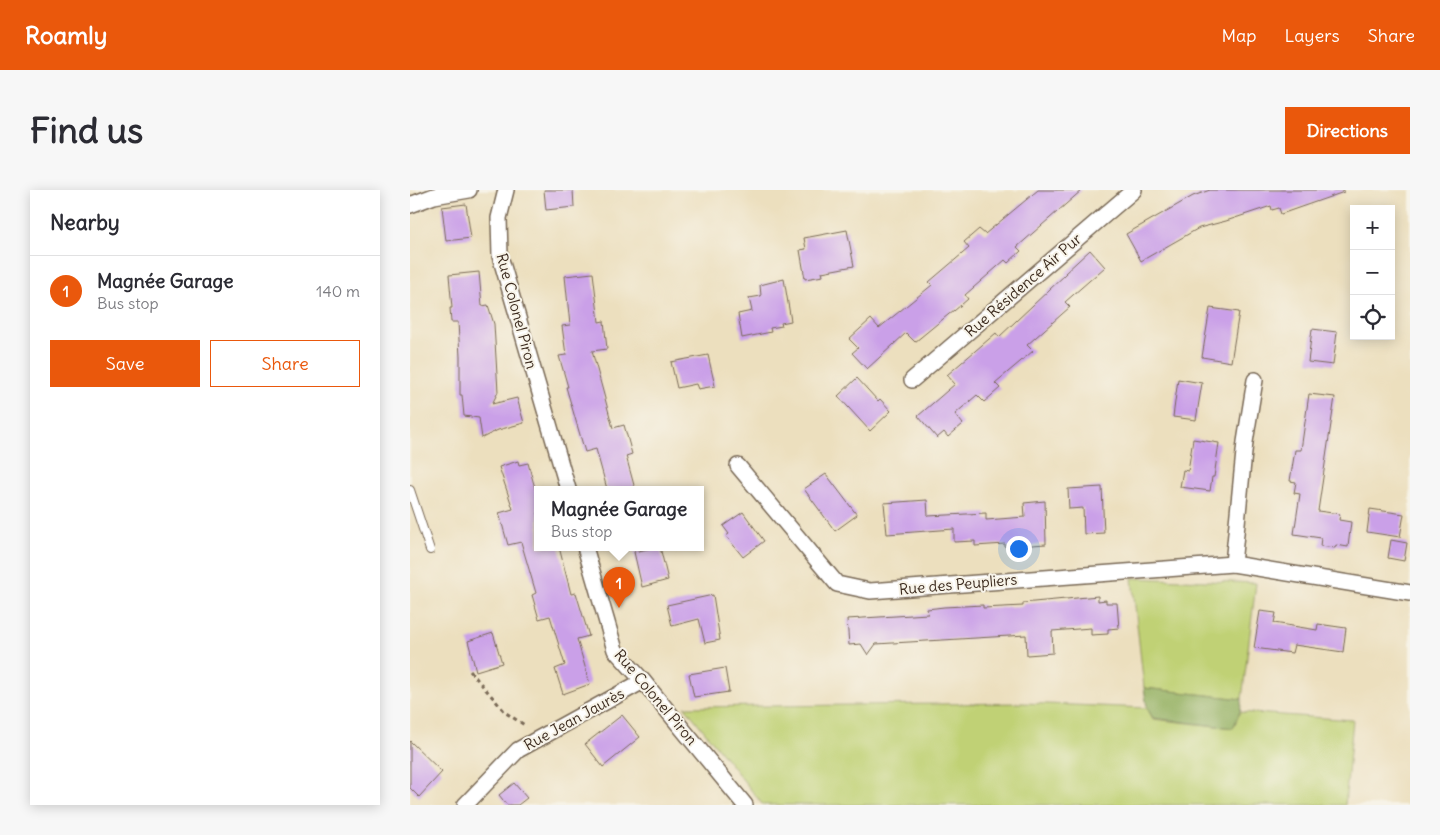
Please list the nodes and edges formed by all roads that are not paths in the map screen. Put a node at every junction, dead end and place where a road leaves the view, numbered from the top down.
1 (469, 190) edge
2 (506, 190) edge
3 (1134, 190) edge
4 (410, 205) edge
5 (912, 380) dead end
6 (1255, 380) dead end
7 (738, 466) dead end
8 (567, 486) edge
9 (410, 490) edge
10 (430, 550) dead end
11 (586, 551) edge
12 (1233, 564) junction
13 (1410, 593) edge
14 (643, 681) junction
15 (465, 805) edge
16 (745, 805) edge

1 - 4 street
2 - 8 street, Rue Colonel Piron
3 - 5 street, Rue Résidence Air Pur
6 - 12 street
7 - 12 street, Rue des Peupliers
9 - 10 lane
11 - 14 street, Rue Colonel Piron
12 - 13 street, Rue des Peupliers
14 - 15 street, Rue Jean Jaurès
14 - 16 street, Rue Colonel Piron

